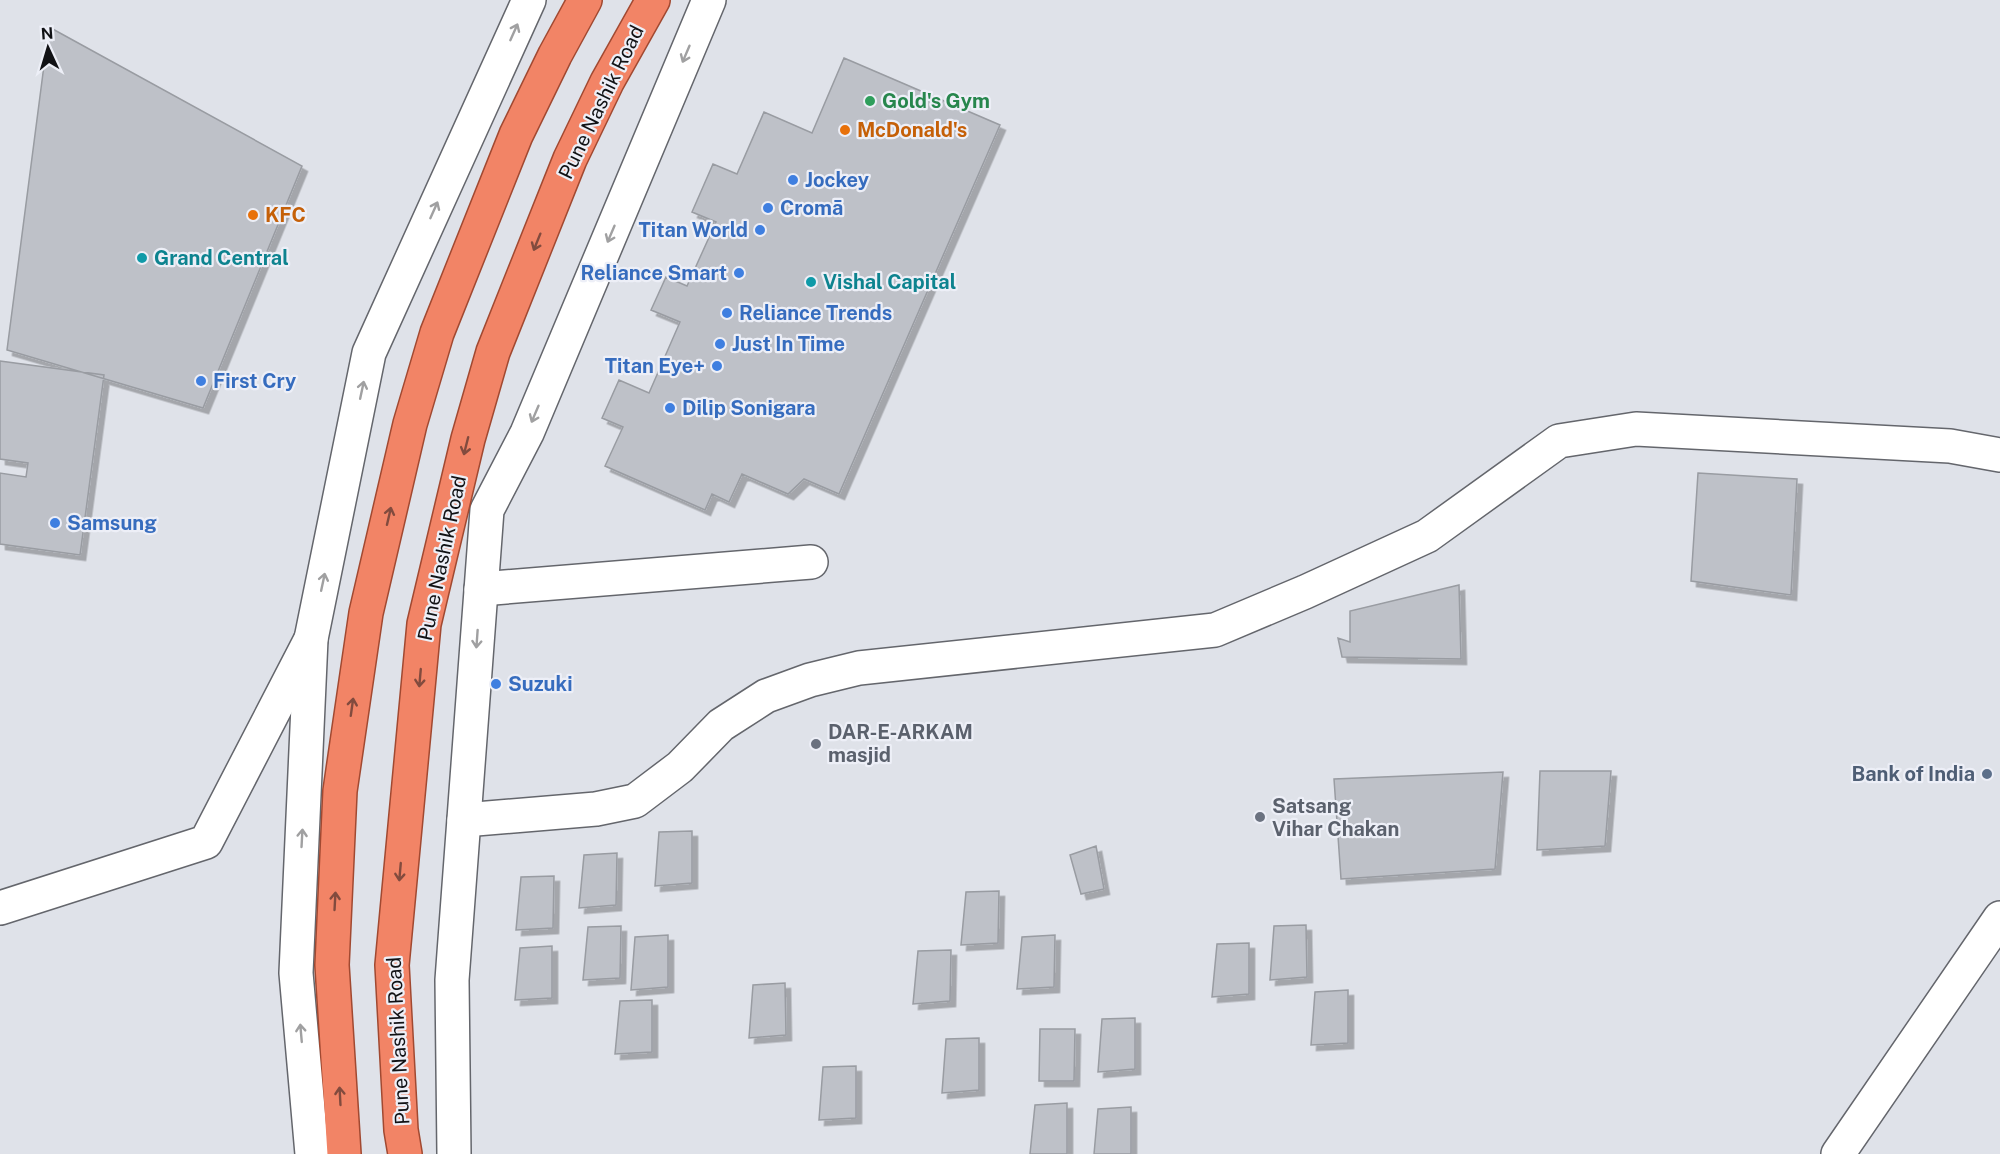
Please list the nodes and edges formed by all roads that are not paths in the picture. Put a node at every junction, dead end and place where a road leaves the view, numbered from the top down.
1 (529, 0) edge
2 (585, 0) edge
3 (653, 0) edge
4 (709, 0) edge
5 (2000, 456) edge
6 (811, 562) dead end
7 (481, 589) junction
8 (311, 639) junction
9 (464, 820) junction
10 (0, 908) edge
11 (2000, 918) edge
12 (312, 1154) edge
13 (344, 1154) edge
14 (405, 1154) edge
15 (454, 1154) edge
16 (1838, 1154) edge

8 -> 1 street
13 -> 2 highway
3 -> 14 highway, Pune Nashik Road
4 -> 7 street
5 - 9 street
6 - 7 street
7 -> 9 street
8 - 10 street
12 -> 8 street
9 - 15 street
11 - 16 street

